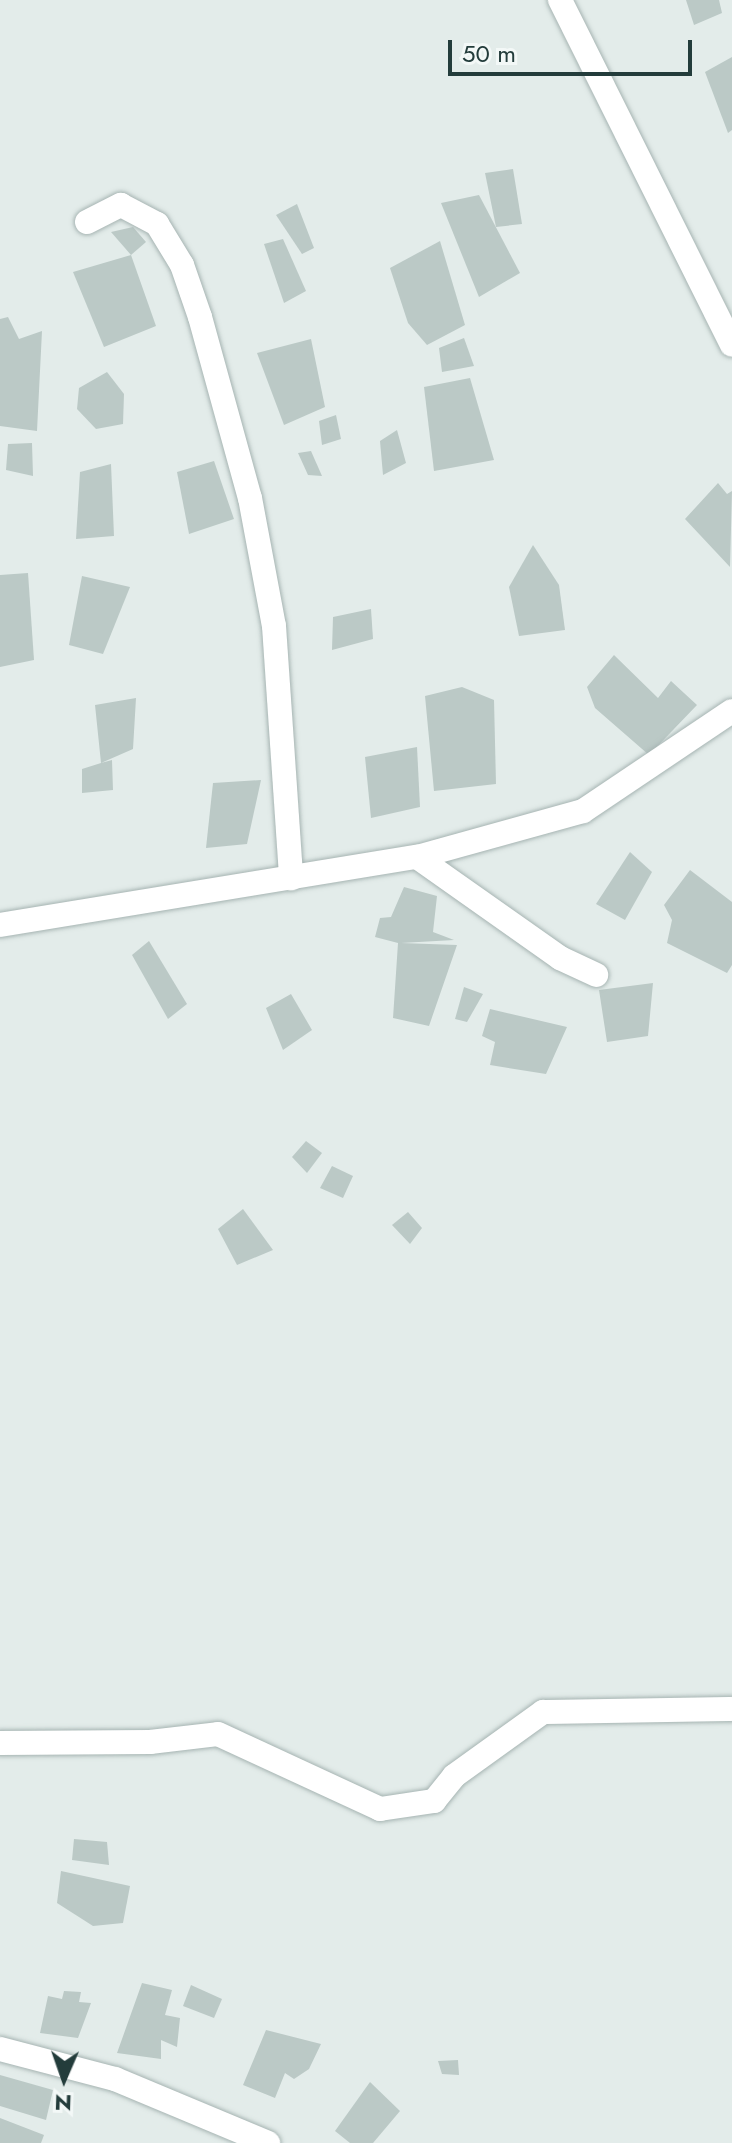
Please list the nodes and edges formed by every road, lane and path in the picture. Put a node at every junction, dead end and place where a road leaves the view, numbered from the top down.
1 (560, 0) edge
2 (87, 222) dead end
3 (732, 345) edge
4 (732, 711) edge
5 (417, 857) junction
6 (291, 878) junction
7 (0, 925) edge
8 (596, 975) dead end
9 (732, 1709) edge
10 (0, 1743) edge
11 (0, 2049) edge
12 (268, 2143) edge

1 - 3 street
2 - 6 street
4 - 5 street
5 - 6 street
5 - 8 street
6 - 7 street
9 - 10 street
11 - 12 street

